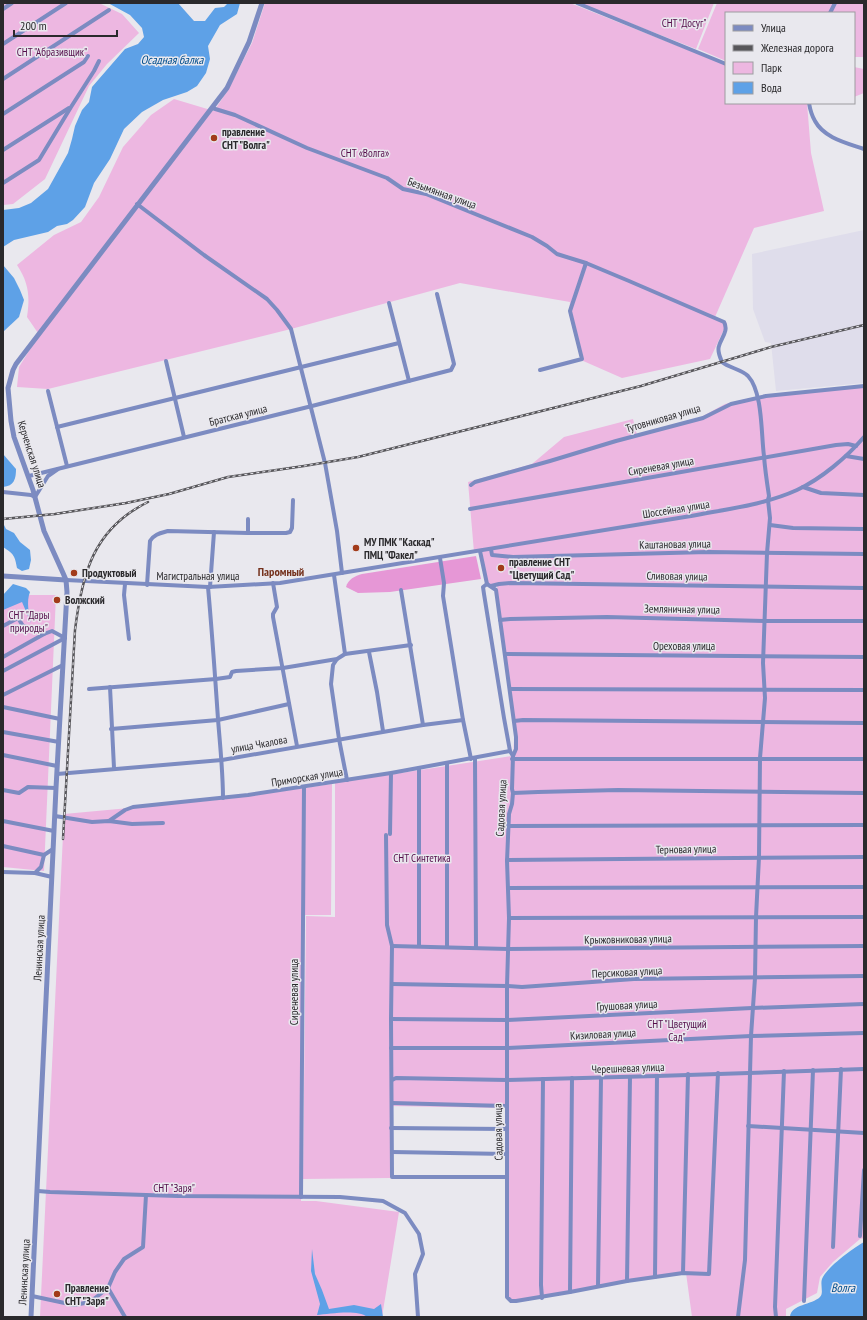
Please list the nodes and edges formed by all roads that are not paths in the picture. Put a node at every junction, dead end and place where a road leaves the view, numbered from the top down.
1 (12, 3) edge
2 (66, 3) edge
3 (262, 3) edge
4 (577, 3) edge
5 (835, 3) edge
6 (3, 9) edge
7 (109, 10) dead end
8 (830, 12) edge
9 (3, 44) edge
10 (88, 56) dead end
11 (99, 61) dead end
12 (725, 64) edge
13 (3, 79) edge
14 (809, 104) edge
15 (71, 107) junction
16 (212, 108) junction
17 (3, 114) edge
18 (3, 150) edge
19 (864, 150) edge
20 (3, 183) edge
21 (137, 204) junction
22 (586, 263) junction
23 (437, 294) dead end
24 (389, 303) dead end
25 (399, 343) junction
26 (166, 361) dead end
27 (302, 367) junction
28 (540, 370) dead end
29 (409, 380) junction
30 (864, 386) edge
31 (48, 391) dead end
32 (758, 397) junction
33 (175, 398) junction
34 (312, 406) junction
35 (57, 427) junction
36 (184, 437) junction
37 (864, 437) edge
38 (856, 446) junction
39 (846, 456) junction
40 (764, 458) junction
41 (864, 459) edge
42 (67, 466) junction
43 (59, 468) junction
44 (29, 476) junction
45 (471, 485) dead end
46 (803, 487) junction
47 (3, 492) edge
48 (864, 495) edge
49 (35, 497) junction
50 (293, 500) dead end
51 (768, 500) junction
52 (470, 509) dead end
53 (248, 519) dead end
54 (770, 526) junction
55 (864, 529) edge
56 (214, 532) junction
57 (248, 533) junction
58 (491, 549) junction
59 (480, 551) junction
60 (471, 552) joint
61 (767, 553) junction
62 (864, 554) edge
63 (440, 558) junction
64 (342, 573) junction
65 (334, 575) junction
66 (3, 576) edge
67 (66, 580) junction
68 (273, 583) junction
69 (125, 584) junction
70 (147, 585) junction
71 (489, 585) junction
72 (766, 586) junction
73 (209, 587) junction
74 (864, 588) edge
75 (401, 590) dead end
76 (500, 620) junction
77 (765, 621) junction
78 (864, 621) edge
79 (3, 626) edge
80 (44, 634) junction
81 (65, 638) junction
82 (129, 639) dead end
83 (411, 645) junction
84 (369, 652) junction
85 (345, 654) junction
86 (505, 654) junction
87 (764, 656) junction
88 (3, 657) edge
89 (864, 657) edge
90 (337, 659) junction
91 (63, 665) junction
92 (283, 668) junction
93 (3, 671) edge
94 (216, 679) junction
95 (110, 687) junction
96 (89, 688) dead end
97 (510, 689) junction
98 (765, 690) junction
99 (864, 690) edge
100 (3, 695) edge
101 (289, 704) junction
102 (3, 707) edge
103 (60, 719) junction
104 (218, 720) junction
105 (463, 720) junction
106 (514, 721) junction
107 (763, 722) junction
108 (864, 723) edge
109 (423, 724) junction
110 (111, 729) junction
111 (383, 731) junction
112 (3, 732) edge
113 (339, 739) junction
114 (59, 742) junction
115 (297, 746) junction
116 (3, 755) edge
117 (512, 757) junction
118 (760, 758) junction
119 (473, 759) junction
120 (864, 759) edge
121 (222, 760) junction
122 (447, 763) junction
123 (57, 766) junction
124 (114, 768) junction
125 (419, 768) junction
126 (57, 774) junction
127 (391, 774) junction
128 (347, 780) junction
129 (304, 787) junction
130 (56, 788) junction
131 (3, 790) edge
132 (761, 791) junction
133 (513, 793) junction
134 (864, 793) edge
135 (223, 798) junction
136 (55, 816) junction
137 (3, 820) edge
138 (109, 821) junction
139 (163, 823) dead end
140 (760, 825) junction
141 (864, 825) edge
142 (508, 826) junction
143 (54, 831) junction
144 (3, 846) edge
145 (53, 849) junction
146 (44, 856) junction
147 (759, 857) junction
148 (864, 857) edge
149 (508, 860) junction
150 (3, 872) edge
151 (35, 874) junction
152 (52, 876) junction
153 (508, 888) junction
154 (758, 888) junction
155 (864, 888) edge
156 (756, 917) junction
157 (864, 917) edge
158 (509, 918) junction
159 (392, 946) junction
160 (419, 946) junction
161 (756, 946) junction
162 (864, 946) edge
163 (447, 947) junction
164 (476, 948) junction
165 (508, 949) junction
166 (864, 976) edge
167 (755, 978) junction
168 (392, 984) junction
169 (507, 986) junction
170 (864, 1004) edge
171 (752, 1008) junction
172 (391, 1019) junction
173 (507, 1020) junction
174 (864, 1033) edge
175 (751, 1036) junction
176 (391, 1048) junction
177 (507, 1048) junction
178 (841, 1069) junction
179 (864, 1069) edge
180 (813, 1070) junction
181 (784, 1071) junction
182 (750, 1072) junction
183 (718, 1073) junction
184 (688, 1074) junction
185 (657, 1076) junction
186 (630, 1077) junction
187 (572, 1078) junction
188 (601, 1078) junction
189 (543, 1079) junction
190 (392, 1080) junction
191 (506, 1080) junction
192 (392, 1103) junction
193 (506, 1106) junction
194 (748, 1126) junction
195 (391, 1128) junction
196 (782, 1128) junction
197 (506, 1129) junction
198 (810, 1130) junction
199 (837, 1132) junction
200 (864, 1133) edge
201 (392, 1152) junction
202 (507, 1154) junction
203 (864, 1170) edge
204 (507, 1177) junction
205 (38, 1191) junction
206 (146, 1195) junction
207 (301, 1197) junction
208 (860, 1236) dead end
209 (833, 1247) dead end
210 (683, 1273) junction
211 (655, 1277) junction
212 (627, 1281) junction
213 (598, 1286) junction
214 (108, 1288) junction
215 (570, 1292) junction
216 (32, 1296) junction
217 (542, 1298) junction
218 (804, 1301) dead end
219 (32, 1317) edge
220 (125, 1317) edge
221 (418, 1317) edge
222 (738, 1317) edge
223 (776, 1317) edge

1 - 6 street
2 - 9 street
3 - 16 street, Керченская улица
4 - 12 street
5 - 8 street
7 - 13 street
10 - 17 street
11 - 15 street
14 - 19 street
15 - 18 street
15 - 20 street
16 - 21 street, Керченская улица
16 - 22 street, Безымянная улица
21 - 27 street
21 - 44 street, Керченская улица
22 - 28 street
22 - 32 street, Безымянная улица
23 - 29 street, Братская улица
24 - 25 street
25 - 27 street
25 - 29 street
26 - 33 street
27 - 33 street
27 - 34 street
29 - 34 street, Братская улица
30 - 32 street, Тутовниковая улица
31 - 35 street
32 - 40 street
32 - 45 street, Тутовниковая улица
33 - 35 street
33 - 36 street
34 - 36 street, Братская улица
34 - 64 street
35 - 42 street
36 - 42 street, Братская улица
37 - 38 street, Шоссейная улица
38 - 39 street, Шоссейная улица
38 - 40 street, Сиреневая улица
39 - 41 street
39 - 46 street, Шоссейная улица
40 - 51 street
40 - 52 street, Сиреневая улица
42 - 43 street, Братская улица
43 - 44 street, Братская улица
43 - 49 street
44 - 49 street, Керченская улица
46 - 48 street
46 - 51 street, Шоссейная улица
47 - 49 street
49 - 67 street, Керченская улица
50 - 57 street
51 - 54 street
51 - 58 street, Шоссейная улица
53 - 57 street
54 - 55 street
54 - 61 street
56 - 57 street
56 - 70 street
56 - 73 street
58 - 59 street, Шоссейная улица
58 - 61 street, Каштановая улица
59 - 60 street, Шоссейная улица
59 - 71 street
60 - 63 street, Магистральная улица
61 - 62 street, Каштановая улица
61 - 72 street
63 - 64 street, Магистральная улица
63 - 105 street
64 - 65 street, Магистральная улица
65 - 68 street, Магистральная улица
65 - 85 street
66 - 67 street
67 - 69 street, Магистральная улица
67 - 81 street, Ленинская улица
68 - 73 street, Магистральная улица
68 - 92 street
69 - 70 street, Магистральная улица
69 - 82 street
70 - 73 street, Магистральная улица
71 - 72 street, Сливовая улица
71 - 76 street
71 - 117 street
72 - 74 street, Сливовая улица
72 - 77 street
73 - 94 street
75 - 83 street
76 - 77 street, Земляничная улица
76 - 86 street
77 - 78 street, Земляничная улица
77 - 87 street
79 - 80 street
80 - 81 street
80 - 88 street
81 - 91 street, Ленинская улица
81 - 93 street
83 - 84 street
83 - 109 street
84 - 85 street
84 - 111 street
85 - 90 street
86 - 87 street, Ореховая улица
86 - 97 street
87 - 89 street, Ореховая улица
87 - 98 street
90 - 92 street
90 - 113 street
91 - 100 street
91 - 103 street, Ленинская улица
92 - 94 street
92 - 101 street
94 - 95 street
94 - 104 street
95 - 96 street
95 - 110 street
97 - 98 street
97 - 106 street
98 - 99 street
98 - 107 street
101 - 104 street
101 - 115 street
102 - 103 street
103 - 114 street, Ленинская улица
104 - 110 street
104 - 121 street
105 - 109 street, улица Чкалова
105 - 119 street
106 - 107 street
106 - 117 street
107 - 108 street
107 - 118 street
109 - 111 street, улица Чкалова
110 - 124 street
111 - 113 street, улица Чкалова
112 - 114 street
113 - 115 street, улица Чкалова
113 - 128 street
114 - 123 street, Ленинская улица
115 - 121 street, улица Чкалова
116 - 123 street
117 - 118 street, Приморская улица
117 - 119 street, Приморская улица
117 - 133 street, Садовая улица
118 - 120 street, Приморская улица
118 - 132 street
119 - 122 street, Приморская улица
119 - 164 street
121 - 124 street, улица Чкалова
121 - 135 street
122 - 125 street, Приморская улица
122 - 163 street
123 - 126 street, Ленинская улица
124 - 126 street, улица Чкалова
125 - 127 street, Приморская улица
125 - 160 street
126 - 130 street, Ленинская улица
127 - 128 street, Приморская улица
127 - 159 street
128 - 129 street, Приморская улица
129 - 135 street, Приморская улица
129 - 207 street, Сиреневая улица
130 - 131 street
130 - 136 street, Ленинская улица
132 - 133 street
132 - 134 street
132 - 140 street
133 - 142 street, Садовая улица
135 - 138 street, Приморская улица
136 - 138 street
136 - 143 street, Ленинская улица
137 - 143 street
138 - 139 street
140 - 141 street
140 - 142 street
140 - 147 street
142 - 149 street, Садовая улица
143 - 145 street, Ленинская улица
144 - 146 street
145 - 146 street
145 - 152 street, Ленинская улица
146 - 151 street
147 - 148 street, Терновая улица
147 - 149 street, Терновая улица
147 - 154 street
149 - 153 street, Садовая улица
150 - 151 street
151 - 152 street
152 - 205 street, Ленинская улица
153 - 154 street
153 - 158 street, Садовая улица
154 - 155 street
154 - 156 street
156 - 157 street
156 - 158 street
156 - 161 street
158 - 165 street, Садовая улица
159 - 160 street, Крыжовниковая улица
159 - 168 street
160 - 163 street, Крыжовниковая улица
161 - 162 street, Крыжовниковая улица
161 - 165 street, Крыжовниковая улица
161 - 167 street
163 - 164 street, Крыжовниковая улица
164 - 165 street, Крыжовниковая улица
165 - 169 street, Садовая улица
166 - 167 street, Персиковая улица
167 - 169 street, Персиковая улица
167 - 171 street
168 - 169 street, Персиковая улица
168 - 172 street
169 - 173 street, Садовая улица
170 - 171 street, Грушовая улица
171 - 173 street, Грушовая улица
171 - 175 street
172 - 173 street, Грушовая улица
172 - 176 street
173 - 177 street, Садовая улица
174 - 175 street, Кизиловая улица
175 - 177 street, Кизиловая улица
175 - 182 street
176 - 177 street, Кизиловая улица
176 - 190 street
177 - 191 street, Садовая улица
178 - 179 street, Черешневая улица
178 - 180 street, Черешневая улица
178 - 199 street
180 - 181 street, Черешневая улица
180 - 198 street
181 - 182 street, Черешневая улица
181 - 196 street
182 - 183 street, Черешневая улица
182 - 194 street
183 - 184 street, Черешневая улица
183 - 210 street, Садовая улица
184 - 185 street, Черешневая улица
184 - 210 street
185 - 186 street, Черешневая улица
185 - 211 street
186 - 188 street, Черешневая улица
186 - 212 street
187 - 188 street, Черешневая улица
187 - 189 street, Черешневая улица
187 - 215 street
188 - 213 street
189 - 191 street, Черешневая улица
189 - 217 street
190 - 191 street, Черешневая улица
190 - 192 street
191 - 193 street, Садовая улица
192 - 193 street
192 - 195 street
193 - 197 street, Садовая улица
194 - 196 street
194 - 222 street
195 - 197 street
195 - 201 street
196 - 198 street
196 - 223 street
197 - 202 street, Садовая улица
198 - 199 street
198 - 218 street
199 - 200 street
199 - 209 street
201 - 202 street
201 - 204 street
202 - 204 street, Садовая улица
203 - 208 street
204 - 217 street, Садовая улица
205 - 206 street
205 - 216 street, Ленинская улица
206 - 207 street
206 - 214 street
207 - 221 street
210 - 211 street, Садовая улица
211 - 212 street, Садовая улица
212 - 213 street, Садовая улица
213 - 215 street, Садовая улица
214 - 216 street
214 - 220 street
215 - 217 street, Садовая улица
216 - 219 street, Ленинская улица

